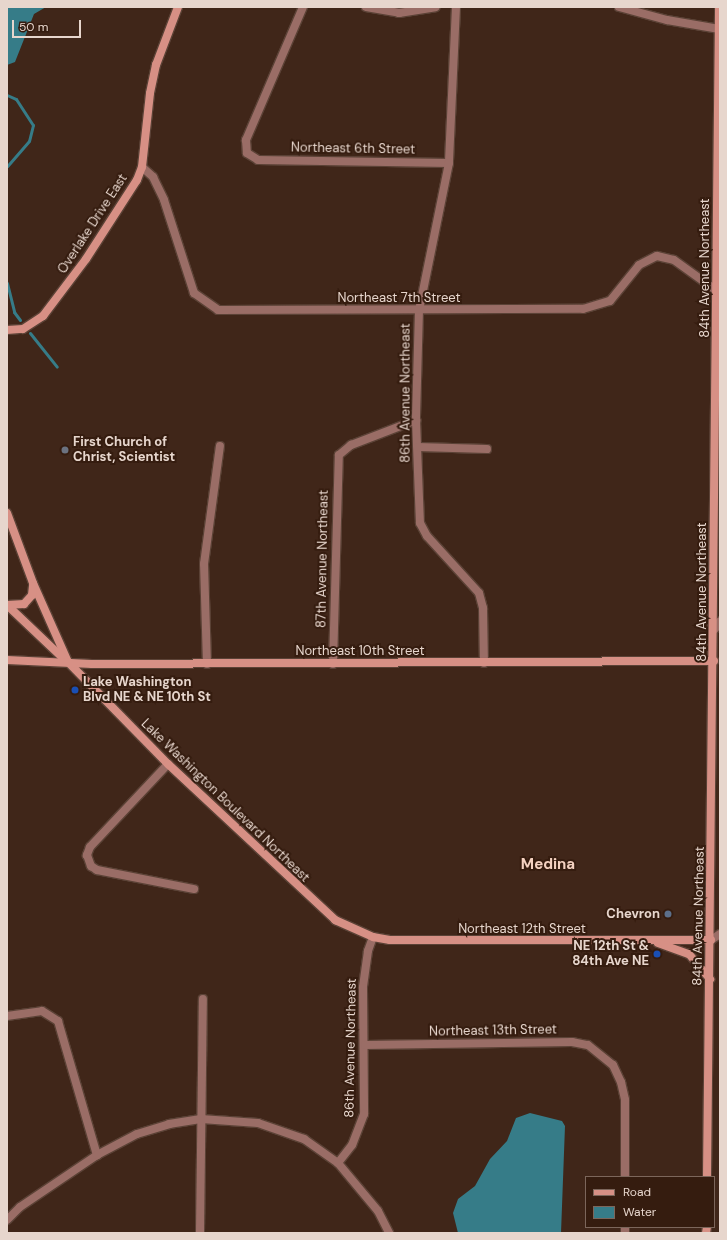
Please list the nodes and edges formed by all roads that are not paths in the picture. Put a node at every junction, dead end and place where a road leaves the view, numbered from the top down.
1 (178, 7) edge
2 (303, 7) edge
3 (366, 7) edge
4 (436, 7) edge
5 (456, 7) edge
6 (618, 7) edge
7 (719, 7) edge
8 (719, 29) edge
9 (449, 163) junction
10 (142, 167) junction
11 (717, 291) junction
12 (419, 310) junction
13 (7, 330) edge
14 (416, 420) junction
15 (220, 446) dead end
16 (418, 447) junction
17 (487, 449) dead end
18 (7, 513) edge
19 (33, 583) junction
20 (7, 605) edge
21 (720, 621) edge
22 (715, 629) junction
23 (7, 660) edge
24 (714, 661) junction
25 (68, 662) junction
26 (484, 663) junction
27 (207, 664) junction
28 (333, 664) junction
29 (168, 764) junction
30 (194, 889) dead end
31 (720, 934) edge
32 (373, 937) junction
33 (652, 940) junction
34 (710, 940) junction
35 (720, 940) edge
36 (710, 979) junction
37 (203, 999) dead end
38 (7, 1016) edge
39 (365, 1045) junction
40 (201, 1119) junction
41 (97, 1155) junction
42 (338, 1163) junction
43 (625, 1176) edge
44 (707, 1176) edge
45 (7, 1220) edge
46 (200, 1233) edge
47 (389, 1233) edge

1 - 10 main road, Overlake Drive East
2 - 9 street, Northeast 6th Street
3 - 4 street
5 - 9 street, 86th Avenue Northeast
6 - 8 street
7 - 8 main road, 84th Avenue Northeast
8 - 11 main road, 84th Avenue Northeast
9 - 12 street, 86th Avenue Northeast
10 - 12 street, Northeast 7th Street
10 - 13 main road, Overlake Drive East
11 - 12 street, Northeast 7th Street
11 - 22 main road, 84th Avenue Northeast
12 - 14 street, 86th Avenue Northeast
14 - 16 street, 86th Avenue Northeast
14 - 28 street, 87th Avenue Northeast
15 - 27 street
16 - 17 street
16 - 26 street, 86th Avenue Northeast
18 - 19 main road, Lake Washington Boulevard Northeast
19 - 20 main road
19 - 25 main road, Lake Washington Boulevard Northeast
20 - 25 main road
21 - 22 street
22 - 24 main road, 84th Avenue Northeast
23 - 25 main road, Northeast 10th Street
24 - 26 main road, Northeast 10th Street
24 - 34 main road, 84th Avenue Northeast
25 - 27 main road, Northeast 10th Street
25 - 29 main road, Lake Washington Boulevard Northeast
26 - 28 main road, Northeast 10th Street
27 - 28 main road, Northeast 10th Street
29 - 30 street
29 - 32 main road, Lake Washington Boulevard Northeast
31 - 34 street
32 - 33 main road, Northeast 12th Street
32 - 39 street, 86th Avenue Northeast
33 - 34 main road, Northeast 12th Street
33 - 36 main road
34 - 35 street, Northeast 12th Street
34 - 36 main road, 84th Avenue Northeast
36 - 44 main road, 84th Avenue Northeast
37 - 40 street
38 - 41 street
39 - 42 street, 86th Avenue Northeast
39 - 43 street, Northeast 13th Street
40 - 41 street
40 - 42 street
40 - 46 street
41 - 45 street
42 - 47 street

